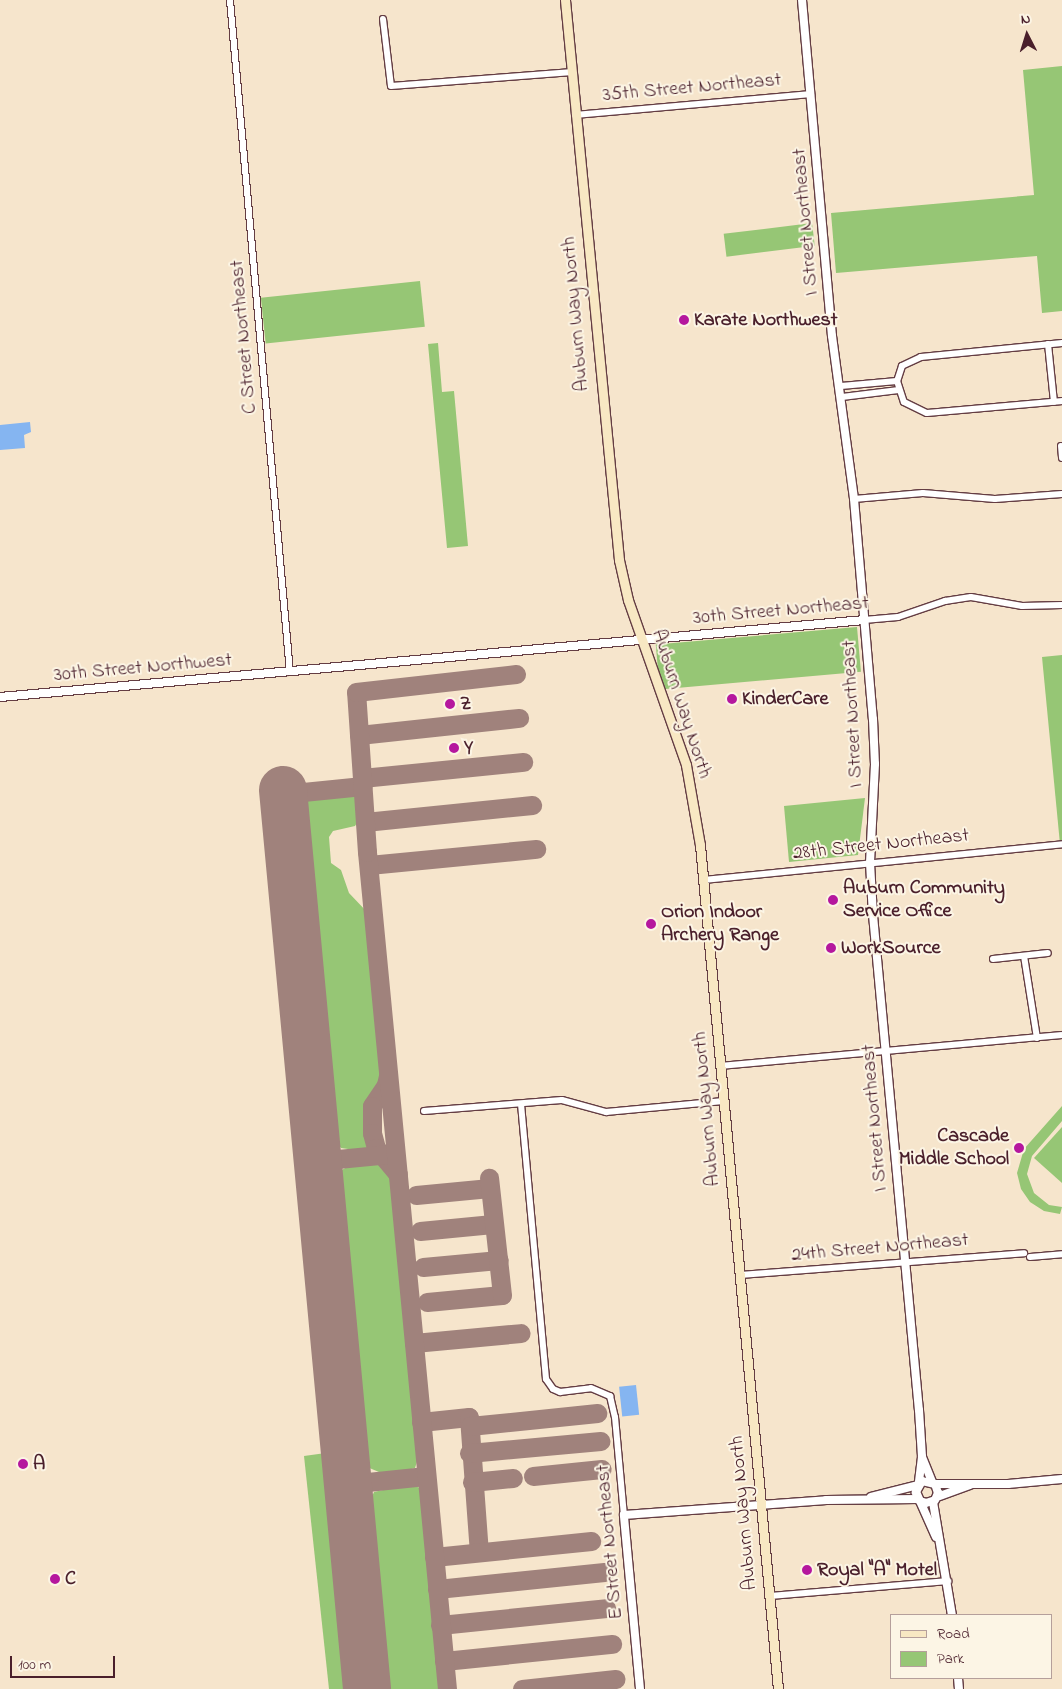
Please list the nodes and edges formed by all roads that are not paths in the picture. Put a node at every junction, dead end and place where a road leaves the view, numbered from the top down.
1 (230, 0) edge
2 (566, 0) edge
3 (802, 0) edge
4 (383, 19) dead end
5 (572, 72) junction
6 (811, 94) junction
7 (575, 115) junction
8 (1062, 343) edge
9 (1048, 344) junction
10 (897, 381) junction
11 (840, 386) junction
12 (899, 390) junction
13 (842, 397) junction
14 (1062, 401) edge
15 (1054, 402) junction
16 (1061, 446) edge
17 (1062, 458) edge
18 (1062, 494) edge
19 (854, 499) junction
20 (1062, 605) edge
21 (864, 620) junction
22 (642, 640) junction
23 (290, 672) junction
24 (0, 697) edge
25 (1062, 844) edge
26 (870, 863) junction
27 (704, 880) junction
28 (1048, 953) dead end
29 (1024, 956) junction
30 (993, 959) dead end
31 (1062, 1035) edge
32 (1037, 1038) junction
33 (885, 1052) junction
34 (720, 1066) junction
35 (723, 1101) junction
36 (521, 1104) junction
37 (424, 1111) dead end
38 (1062, 1254) edge
39 (904, 1264) junction
40 (740, 1275) junction
41 (922, 1456) junction
42 (1062, 1479) edge
43 (934, 1483) junction
44 (919, 1484) junction
45 (970, 1486) junction
46 (870, 1498) junction
47 (935, 1499) junction
48 (919, 1500) junction
49 (761, 1505) junction
50 (624, 1515) junction
51 (937, 1538) junction
52 (948, 1581) junction
53 (770, 1596) junction
54 (952, 1614) edge
55 (640, 1689) edge
56 (778, 1689) edge

1 - 23 street, C Street Northeast
2 - 5 main road, Auburn Way North
3 - 6 street, I Street Northeast
4 - 5 street
5 - 7 main road, Auburn Way North
6 - 7 street, 35th Street Northeast
6 - 11 street, I Street Northeast
7 - 22 main road, Auburn Way North
8 - 9 street
9 - 10 street
9 - 15 street
10 - 11 street
10 - 12 street
11 - 13 street, I Street Northeast
12 - 13 street
12 - 15 street
13 - 19 street, I Street Northeast
14 - 15 street
16 - 17 street
18 - 19 street
19 - 21 street, I Street Northeast
20 - 21 street, 30th Street Northeast
21 - 22 street, 30th Street Northeast
21 - 26 street, I Street Northeast
22 - 23 street, 30th Street Northeast
22 - 27 main road, Auburn Way North
23 - 24 street, 30th Street Northwest
25 - 26 street, 28th Street Northeast
26 - 27 street, 28th Street Northeast
26 - 33 street, I Street Northeast
27 - 34 main road, Auburn Way North
28 - 29 street
29 - 30 street
29 - 32 street
31 - 32 street
32 - 33 street
33 - 34 street
33 - 39 street, I Street Northeast
34 - 35 main road, Auburn Way North
35 - 36 street
35 - 40 main road, Auburn Way North
36 - 37 street
36 - 50 street, E Street Northeast
38 - 39 street, 24th Street Northeast
39 - 40 street, 24th Street Northeast
39 - 41 street, I Street Northeast
40 - 49 main road, Auburn Way North
41 - 43 street, I Street Northeast
41 - 44 street, I Street Northeast
42 - 45 street
43 - 44 street
43 - 45 street
43 - 47 street, I Street Northeast
44 - 46 street
44 - 48 street, I Street Northeast
45 - 47 street
46 - 48 street
46 - 49 street
47 - 48 street
47 - 51 street, I Street Northeast
48 - 51 street, I Street Northeast
49 - 50 street
49 - 53 main road, Auburn Way North
50 - 55 street, E Street Northeast
51 - 52 street, I Street Northeast
52 - 53 street
52 - 54 street, I Street Northeast
53 - 56 main road, Auburn Way North

